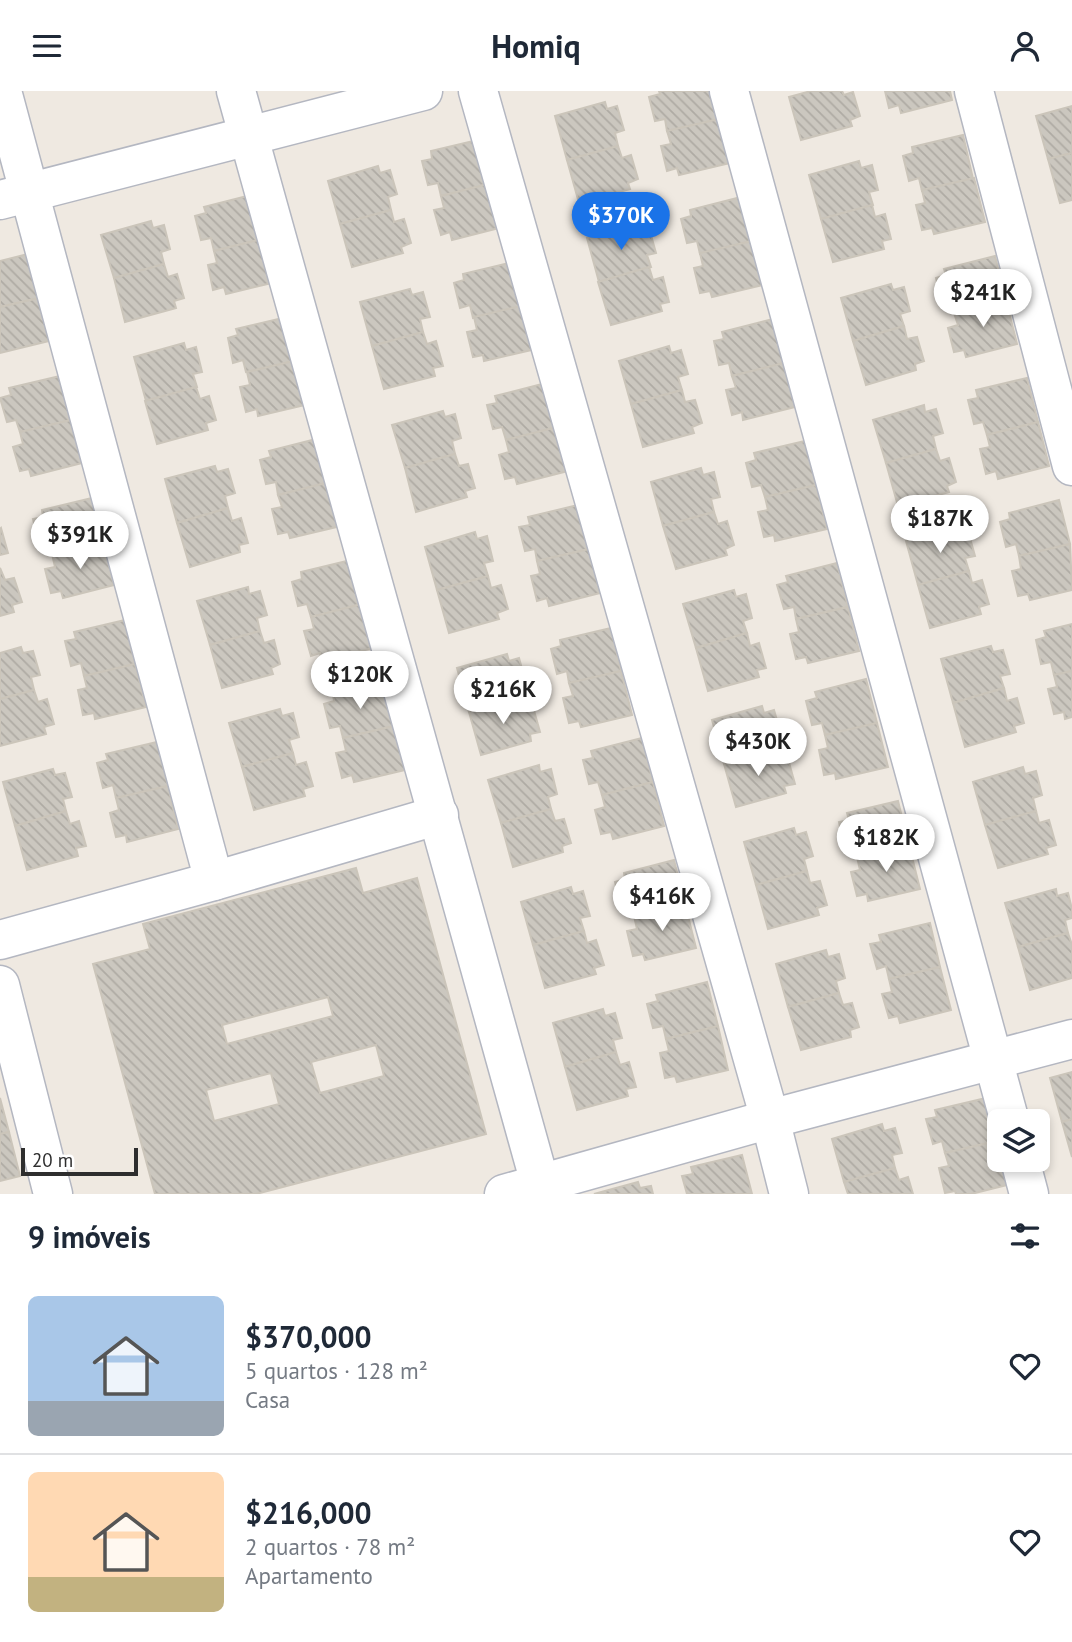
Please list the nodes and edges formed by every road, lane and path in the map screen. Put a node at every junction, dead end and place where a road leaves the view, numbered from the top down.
1 (2, 91) edge
2 (236, 91) edge
3 (423, 91) edge
4 (478, 91) edge
5 (729, 91) edge
6 (974, 91) edge
7 (247, 137) junction
8 (14, 196) edge
9 (1072, 466) edge
10 (439, 815) junction
11 (214, 881) junction
12 (0, 940) edge
13 (0, 985) edge
14 (1072, 1039) edge
15 (994, 1059) junction
16 (1007, 1109) edge
17 (770, 1119) junction
18 (1023, 1172) edge
19 (541, 1189) edge
20 (53, 1194) edge
21 (504, 1194) edge
22 (789, 1194) edge
23 (1029, 1194) edge

1 - 8 street
2 - 7 street
3 - 7 street
4 - 17 street
5 - 15 street
6 - 9 street
7 - 8 street
7 - 10 street
8 - 11 street
10 - 11 street
10 - 19 street
11 - 12 street
13 - 20 street
14 - 15 street
15 - 16 street
15 - 17 street
17 - 19 street
17 - 22 street
18 - 23 street
19 - 21 street

